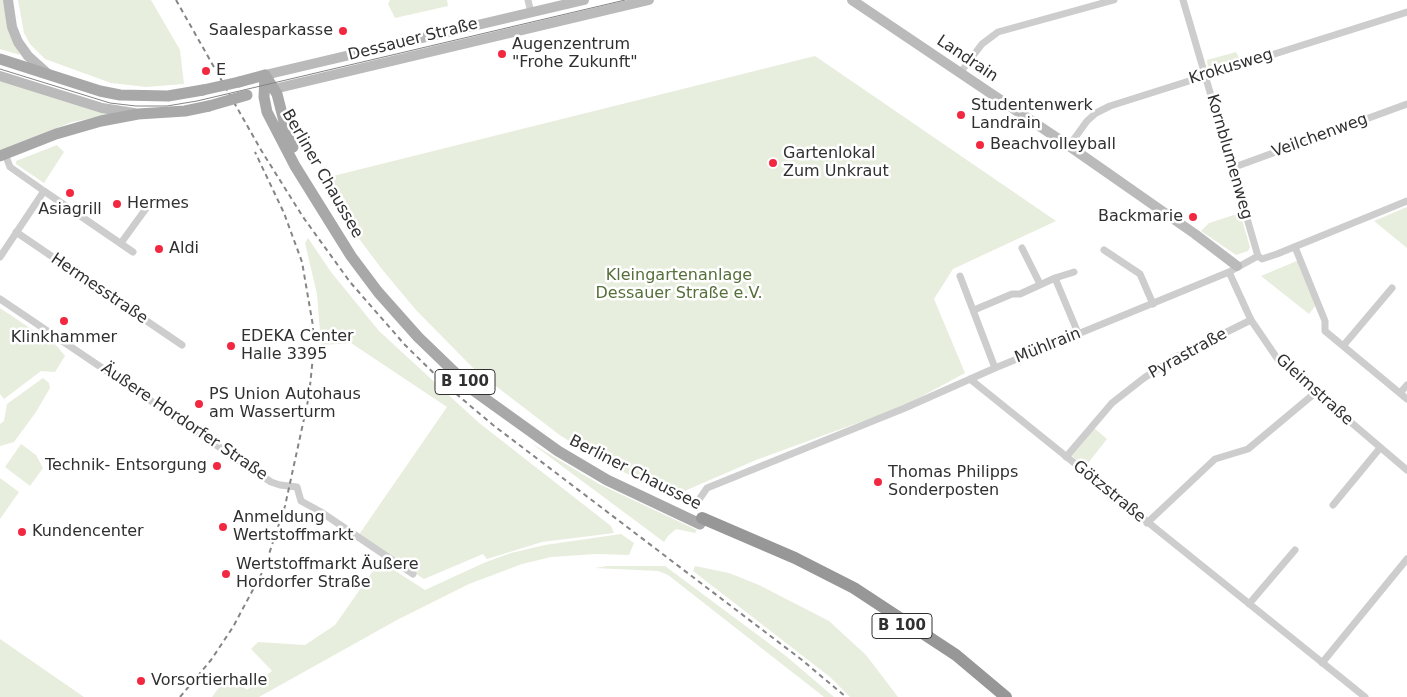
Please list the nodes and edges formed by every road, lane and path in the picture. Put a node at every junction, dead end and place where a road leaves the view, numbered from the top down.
1 (8, 0) edge
2 (528, 0) edge
3 (584, 0) edge
4 (649, 0) edge
5 (852, 0) edge
6 (1114, 0) edge
7 (1183, 0) edge
8 (1407, 12) edge
9 (531, 13) junction
10 (0, 59) edge
11 (960, 73) junction
12 (1205, 74) junction
13 (265, 75) junction
14 (0, 76) edge
15 (51, 76) junction
16 (269, 90) junction
17 (248, 95) junction
18 (1407, 104) edge
19 (265, 106) junction
20 (138, 114) junction
21 (1069, 146) junction
22 (2, 155) edge
23 (1232, 168) junction
24 (44, 191) junction
25 (1407, 201) edge
26 (150, 203) dead end
27 (16, 232) junction
28 (121, 243) junction
29 (1296, 247) junction
30 (1022, 248) dead end
31 (1104, 250) dead end
32 (134, 252) dead end
33 (1258, 256) junction
34 (0, 257) edge
35 (1233, 269) junction
36 (1074, 272) dead end
37 (960, 276) dead end
38 (1055, 278) junction
39 (1040, 284) junction
40 (1392, 288) dead end
41 (0, 299) edge
42 (1152, 304) junction
43 (974, 310) junction
44 (1251, 320) junction
45 (1078, 334) junction
46 (182, 345) dead end
47 (1343, 346) junction
48 (995, 368) junction
49 (970, 379) junction
50 (1407, 385) edge
51 (1314, 393) junction
52 (1400, 393) junction
53 (1407, 399) edge
54 (1380, 448) junction
55 (1066, 457) junction
56 (1407, 470) edge
57 (696, 504) dead end
58 (1333, 505) dead end
59 (701, 521) junction
60 (1147, 523) junction
61 (1295, 550) dead end
62 (1407, 559) edge
63 (413, 574) dead end
64 (1249, 604) junction
65 (1322, 663) junction
66 (996, 697) edge
67 (1006, 697) edge
68 (1365, 697) edge

1 - 15 main road
2 - 9 street
3 - 9 main road, Dessauer Straße
4 - 16 main road, Dessauer Straße
5 - 11 main road, Landrain
6 - 11 street
7 - 12 street, Kornblumenweg
8 - 12 street, Krokusweg
9 - 13 main road, Dessauer Straße
10 - 15 main road, Dessauer Straße
11 - 21 main road, Landrain
12 - 21 street, Krokusweg
12 - 23 street, Kornblumenweg
13 - 15 main road, Dessauer Straße, bridge
13 - 16 main road, Berliner Chaussee
14 - 20 main road
16 - 17 main road, Dessauer Straße
16 - 19 main road, Berliner Chaussee / B 100
16 - 59 main road, Berliner Chaussee / B 100
17 - 19 main road
17 - 20 main road, Dessauer Straße, bridge
18 - 23 street, Veilchenweg
19 - 59 main road, Berliner Chaussee / B 100
20 - 22 main road, Dessauer Straße
21 - 35 main road, Landrain
22 - 24 street
23 - 33 street, Kornblumenweg
24 - 27 street
24 - 28 street
25 - 29 street, Mühlrain
26 - 28 street
27 - 34 street
27 - 46 street, Hermesstraße
28 - 32 street
29 - 33 street, Mühlrain
29 - 47 street
30 - 39 street
31 - 42 street
33 - 35 street, Mühlrain
35 - 42 street, Mühlrain
35 - 44 street, Gleimstraße
36 - 38 street
37 - 43 street
38 - 39 street
38 - 45 street
39 - 43 street
40 - 47 street
41 - 63 street, Äußere Hordorfer Straße
42 - 45 street, Mühlrain
43 - 48 street
44 - 51 street, Gleimstraße
44 - 55 street, Pyrastraße
45 - 48 street, Mühlrain
47 - 52 street
48 - 49 street, Mühlrain
49 - 55 street, Götzstraße
49 - 57 street, Mühlrain
50 - 52 street
51 - 54 street, Gleimstraße
51 - 60 street
52 - 53 street
54 - 56 street, Gleimstraße
54 - 58 street
55 - 60 street, Götzstraße
59 - 66 highway, Berliner Chaussee / B 100
59 - 67 highway, Berliner Chaussee / B 100
60 - 64 street, Götzstraße
61 - 64 street
62 - 65 street
64 - 65 street, Götzstraße
65 - 68 street, Götzstraße

